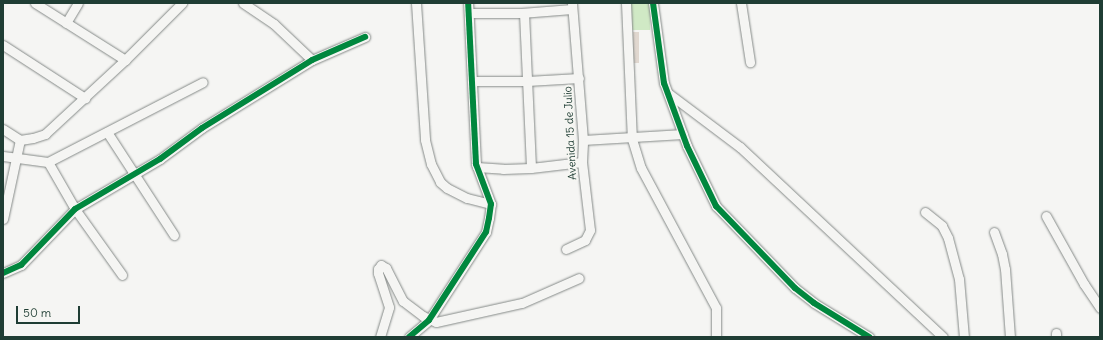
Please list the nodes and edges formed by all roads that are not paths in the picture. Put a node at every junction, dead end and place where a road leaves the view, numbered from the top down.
1 (35, 3) edge
2 (78, 3) edge
3 (182, 3) edge
4 (243, 3) edge
5 (416, 3) edge
6 (468, 3) edge
7 (520, 3) edge
8 (626, 3) edge
9 (653, 3) edge
10 (741, 3) edge
11 (572, 6) edge
12 (469, 13) junction
13 (523, 13) junction
14 (66, 23) junction
15 (365, 37) dead end
16 (3, 46) edge
17 (125, 60) junction
18 (312, 60) junction
19 (750, 62) dead end
20 (579, 78) junction
21 (473, 81) junction
22 (527, 81) junction
23 (203, 82) dead end
24 (668, 93) junction
25 (84, 98) junction
26 (3, 129) edge
27 (106, 132) junction
28 (683, 134) junction
29 (632, 138) junction
30 (20, 140) junction
31 (583, 140) junction
32 (3, 156) edge
33 (17, 159) junction
34 (48, 162) junction
35 (582, 162) junction
36 (477, 167) junction
37 (531, 168) junction
38 (135, 174) junction
39 (491, 204) junction
40 (75, 209) junction
41 (925, 212) dead end
42 (1046, 216) dead end
43 (3, 219) edge
44 (994, 232) dead end
45 (174, 235) dead end
46 (566, 249) dead end
47 (3, 273) edge
48 (122, 275) dead end
49 (579, 278) dead end
50 (1100, 308) edge
51 (429, 320) junction
52 (380, 337) edge
53 (409, 337) edge
54 (716, 337) edge
55 (869, 337) edge
56 (943, 337) edge
57 (964, 337) edge
58 (1010, 337) edge

1 - 14 street
2 - 14 street
3 - 17 street
4 - 18 street
5 - 39 street
6 - 12 street
7 - 13 street
8 - 29 street
9 - 24 street
10 - 19 street
11 - 13 street
11 - 20 street, Avenida 15 de Julio
12 - 13 street
12 - 21 street
13 - 22 street
14 - 17 street
15 - 18 street
16 - 25 street
17 - 25 street
18 - 38 street
20 - 22 street
20 - 31 street, Avenida 15 de Julio
21 - 22 street
21 - 36 street
22 - 37 street
23 - 27 street
24 - 28 street
24 - 56 street
25 - 30 street
26 - 30 street
27 - 34 street
27 - 38 street
28 - 29 street
28 - 55 street
29 - 31 street
29 - 54 street
30 - 33 street
31 - 35 street, Avenida 15 de Julio
32 - 33 street
33 - 34 street
33 - 43 street
34 - 40 street
35 - 37 street
35 - 46 street, Avenida 15 de Julio
36 - 37 street
36 - 39 street
38 - 40 street
38 - 45 street
39 - 51 street
40 - 47 street
40 - 48 street
41 - 57 street
42 - 50 street
44 - 58 street
49 - 51 street
51 - 52 street
51 - 53 street

